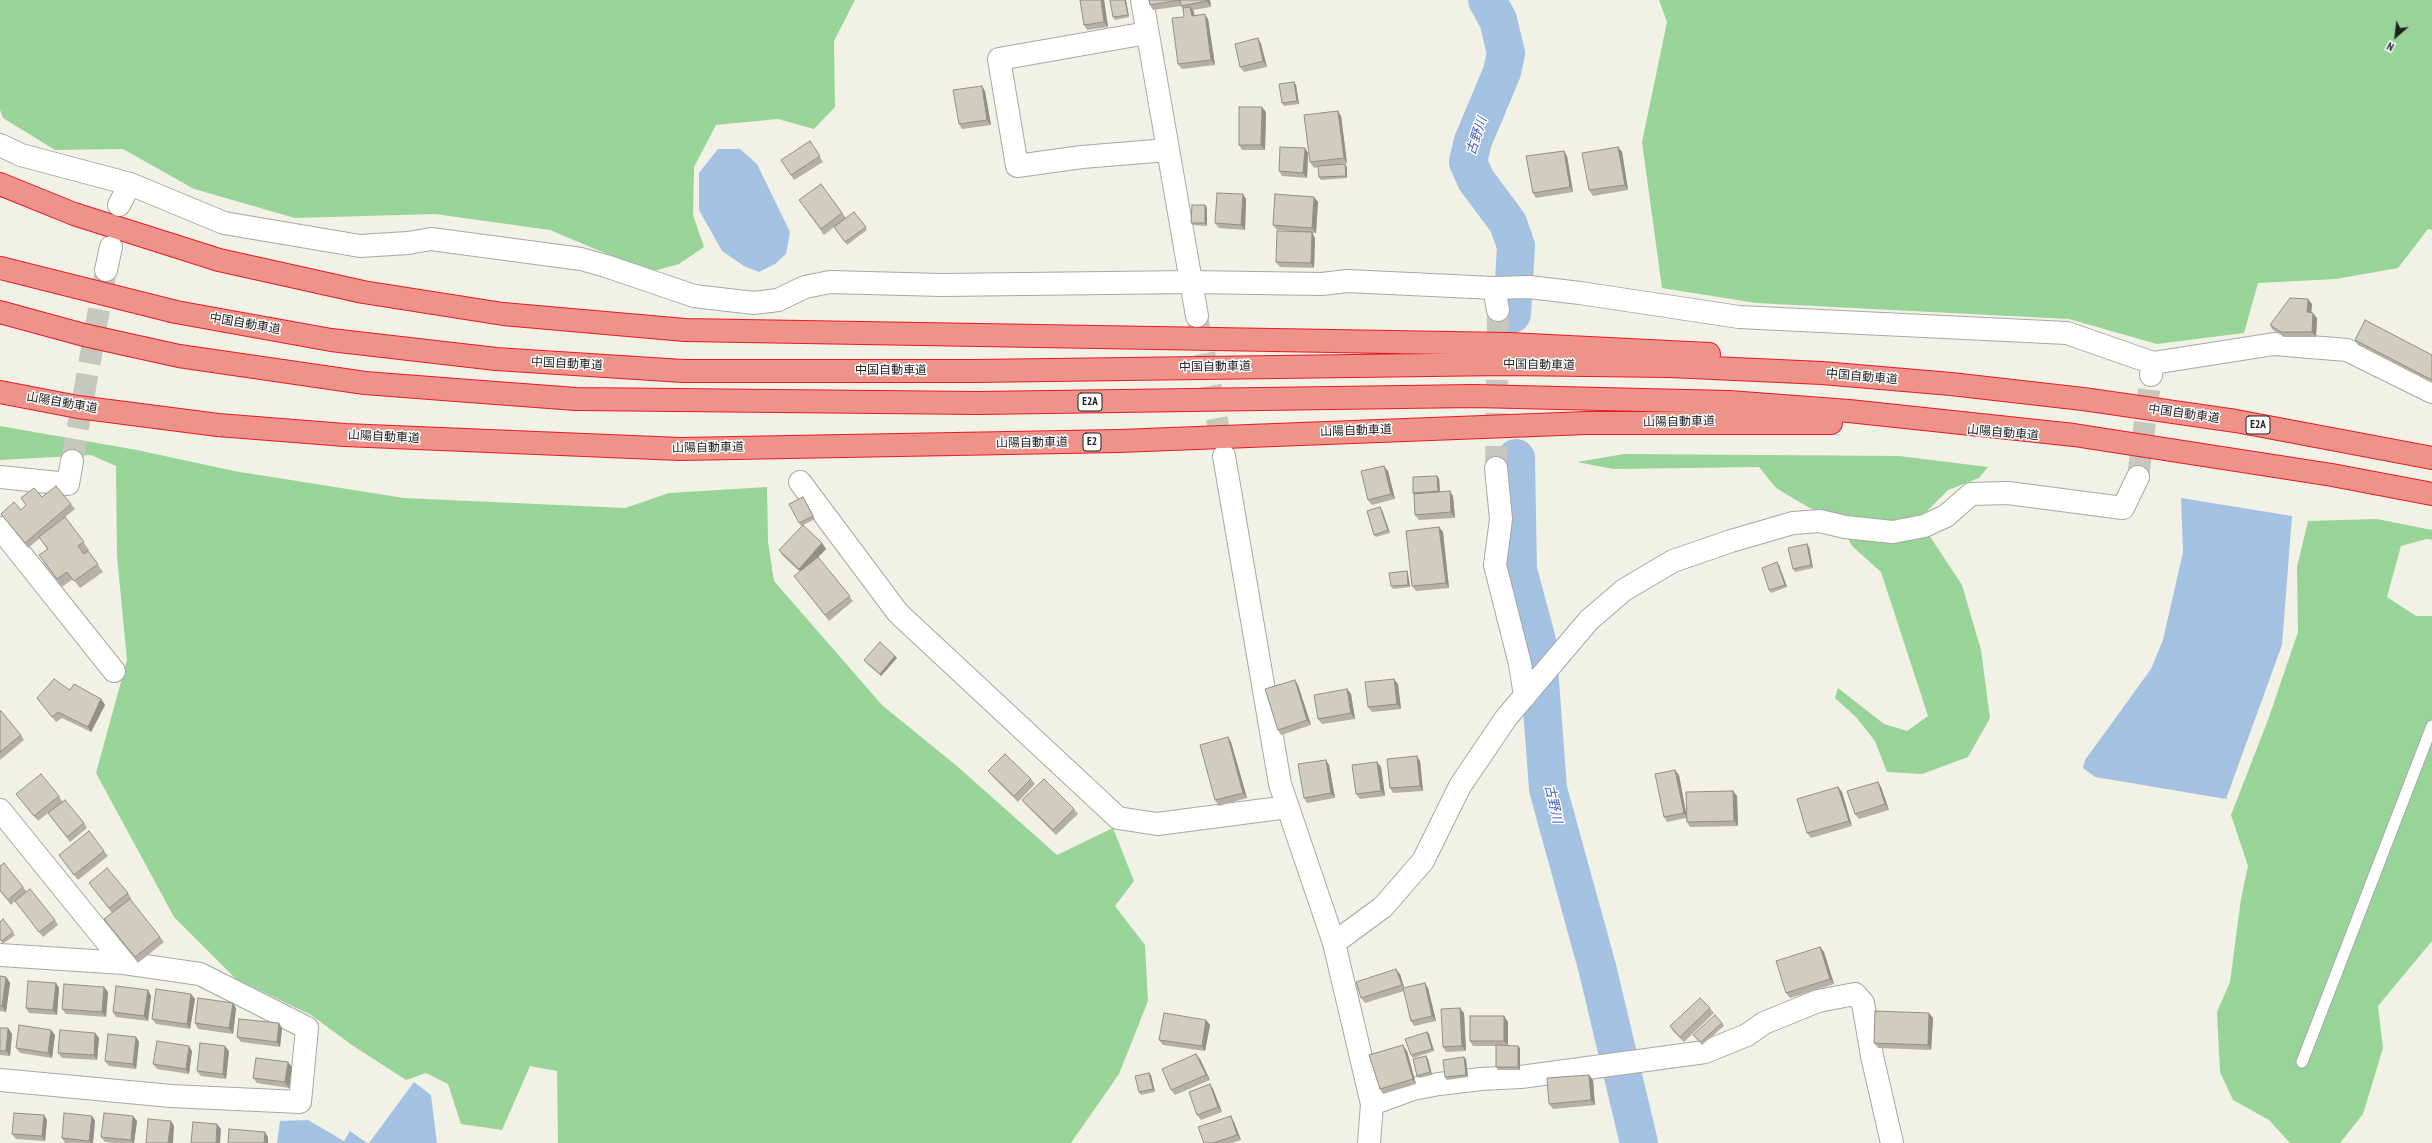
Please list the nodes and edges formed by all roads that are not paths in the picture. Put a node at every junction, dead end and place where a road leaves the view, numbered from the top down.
1 (1142, 0) edge
2 (1147, 33) junction
3 (0, 145) edge
4 (1167, 150) junction
5 (0, 184) edge
6 (130, 184) junction
7 (120, 204) dead end
8 (111, 247) dead end
9 (0, 268) edge
10 (106, 270) tunnel mouth
11 (1190, 282) junction
12 (1494, 288) junction
13 (1498, 310) tunnel mouth
14 (0, 312) edge
15 (1197, 316) tunnel mouth
16 (0, 392) edge
17 (2432, 392) edge
18 (2083, 399) junction
19 (2185, 450) junction
20 (1224, 456) tunnel mouth
21 (2432, 458) edge
22 (72, 461) tunnel mouth
23 (1496, 468) tunnel mouth
24 (0, 477) edge
25 (2138, 477) tunnel mouth
26 (800, 482) dead end
27 (2432, 494) edge
28 (0, 528) edge
29 (114, 671) dead end
30 (1525, 696) junction
31 (2432, 726) edge
32 (1288, 807) junction
33 (0, 810) edge
34 (1334, 943) junction
35 (0, 955) edge
36 (124, 963) junction
37 (2302, 1062) dead end
38 (0, 1080) edge
39 (1372, 1104) junction
40 (1369, 1143) edge
41 (1892, 1143) edge

1 - 2 street
2 - 4 street
2 - 4 street
3 - 6 street
4 - 11 street
5 - 18 highway
6 - 7 street
6 - 11 street
8 - 10 street
9 - 18 highway, 中国自動車道 / E2A
11 - 12 street
11 - 15 street
12 - 13 street
12 - 17 street
14 - 19 highway, E2A
16 - 19 highway, 山陽自動車道 / E2
18 - 21 highway, 中国自動車道 / E2A
19 - 27 highway, E2A
20 - 32 street
22 - 24 street
23 - 30 street
25 - 30 street
26 - 32 street
28 - 29 street
30 - 34 street
31 - 37 lane
32 - 34 street
33 - 36 street
34 - 39 street
35 - 36 street
36 - 38 street
39 - 40 street
39 - 41 street

